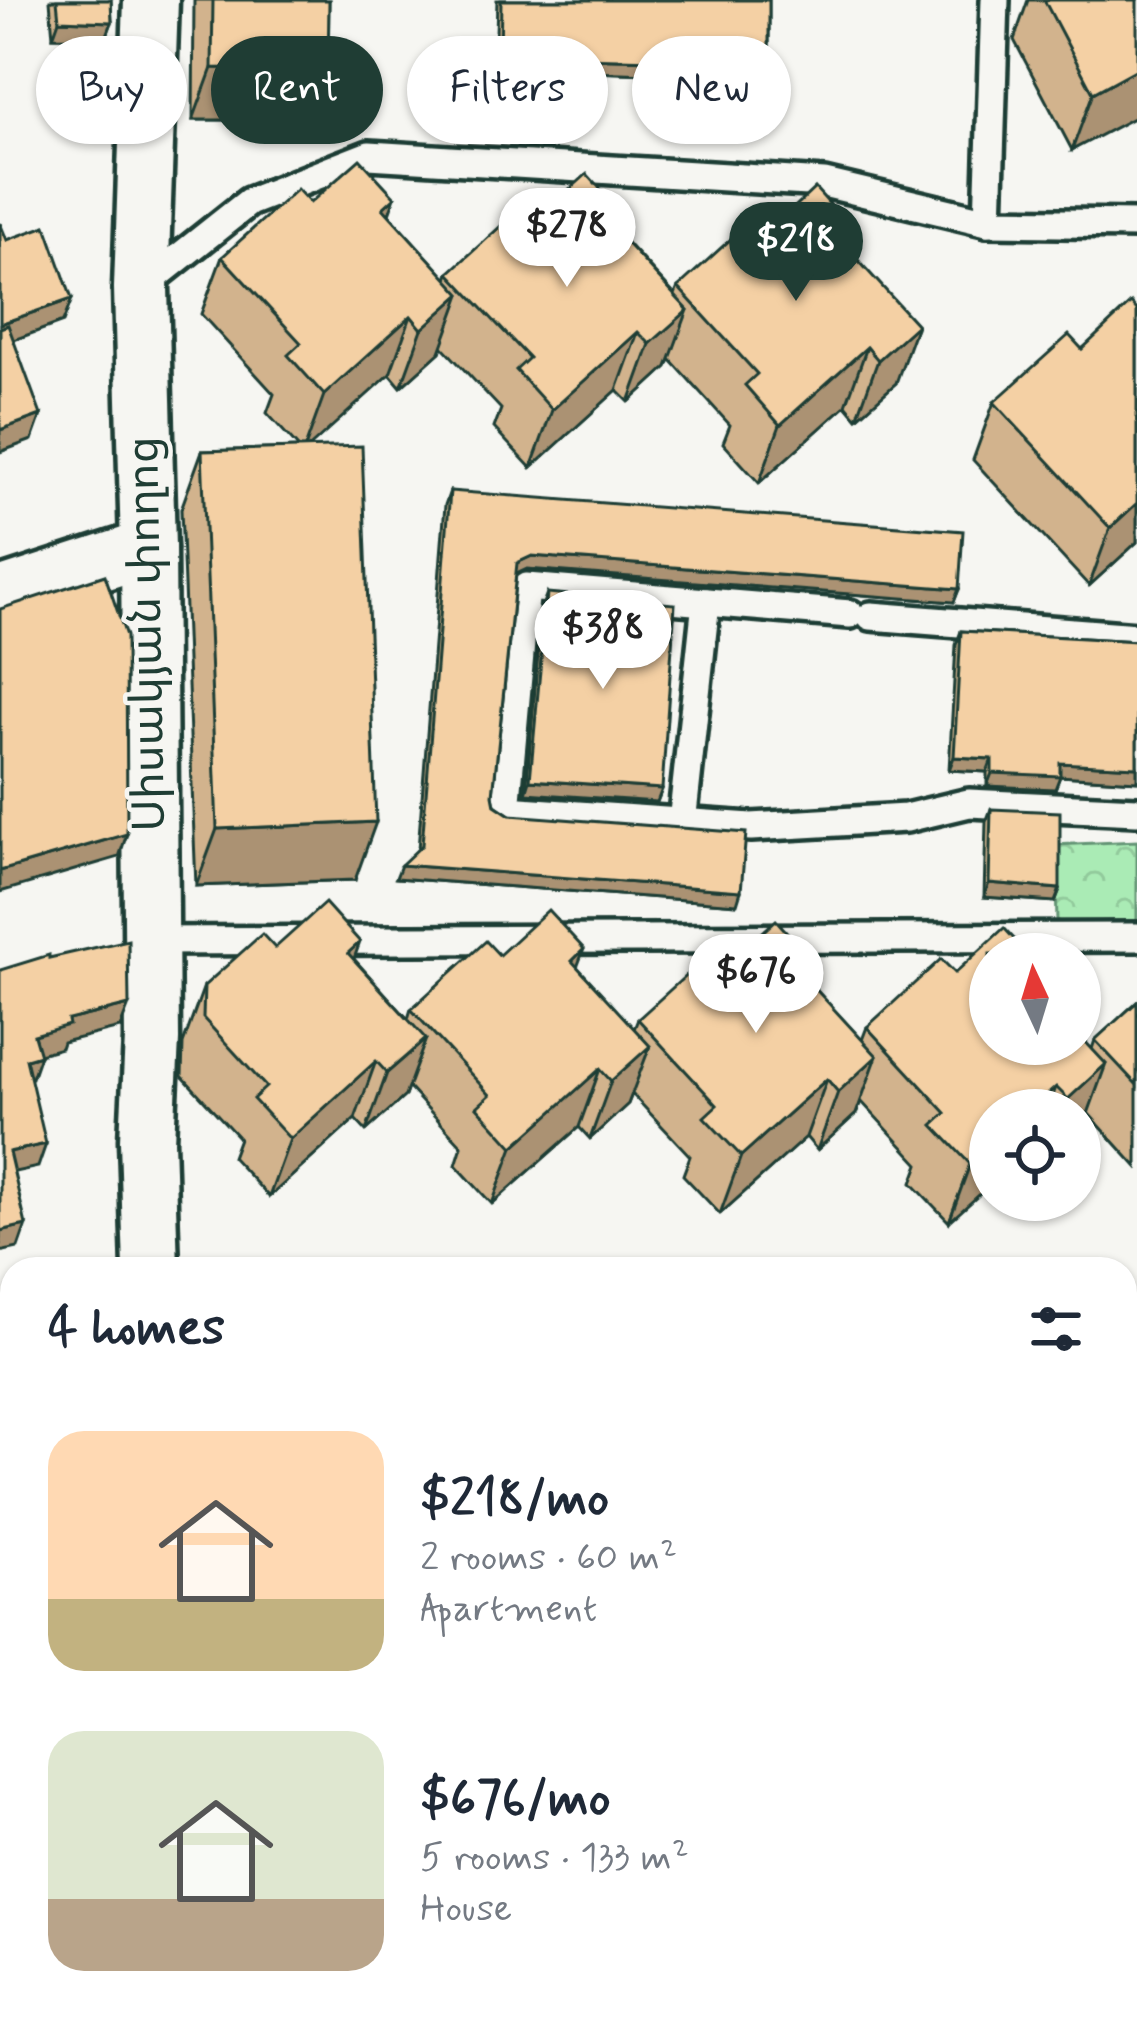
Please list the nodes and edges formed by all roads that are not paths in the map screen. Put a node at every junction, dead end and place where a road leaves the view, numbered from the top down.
1 (151, 0) edge
2 (995, 0) edge
3 (988, 222) junction
4 (1137, 224) edge
5 (141, 288) junction
6 (148, 548) junction
7 (0, 596) edge
8 (706, 602) junction
9 (1137, 638) edge
10 (1137, 811) edge
11 (682, 823) junction
12 (1137, 937) edge
13 (151, 941) junction
14 (151, 1257) edge

1 - 5 street, Սիսակյան փողոց
2 - 3 lane
3 - 4 lane
3 - 5 lane
5 - 6 street, Սիսակյան փողոց
6 - 7 street
6 - 13 street, Սիսակյան փողոց
8 - 9 lane
8 - 11 lane
8 - 11 lane
10 - 11 lane
12 - 13 lane
13 - 14 street, Սիսակյան փողոց

